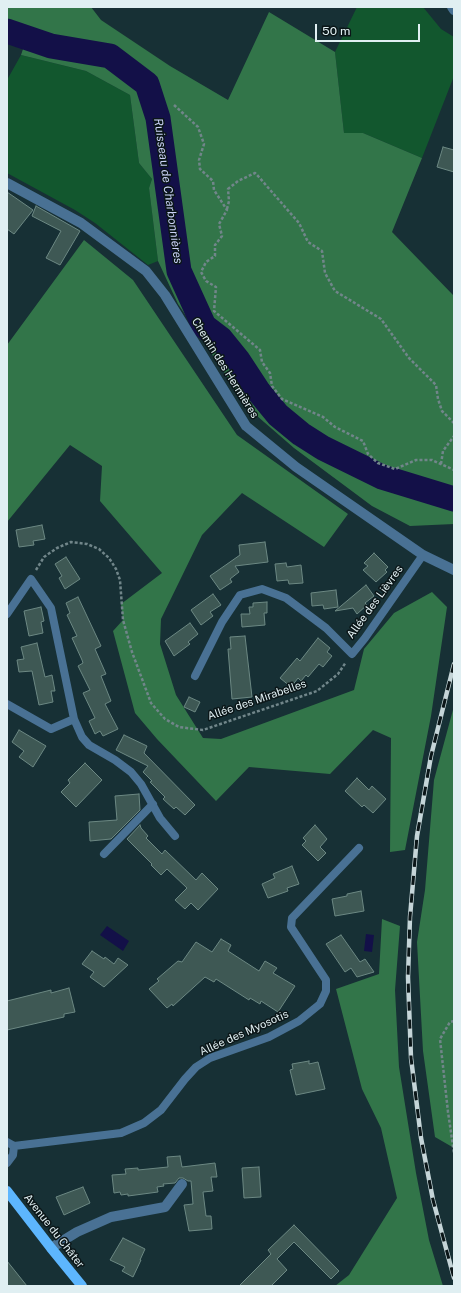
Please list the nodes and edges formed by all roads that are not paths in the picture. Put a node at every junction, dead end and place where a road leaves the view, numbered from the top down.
1 (452, 7) edge
2 (454, 10) edge
3 (7, 183) edge
4 (423, 555) junction
5 (454, 570) edge
6 (7, 614) edge
7 (195, 676) dead end
8 (7, 704) edge
9 (74, 719) junction
10 (153, 804) junction
11 (175, 836) dead end
12 (359, 848) dead end
13 (104, 854) dead end
14 (10, 1144) edge
15 (7, 1163) edge
16 (182, 1184) dead end
17 (7, 1191) edge
18 (50, 1248) junction
19 (82, 1286) edge

1 - 2 street
3 - 4 street, Chemin des Hermières
4 - 5 street, Chemin des Hermières
4 - 7 lane, Allée des Lièvres
6 - 9 lane
8 - 9 lane
9 - 10 lane
10 - 11 lane
10 - 13 lane
12 - 14 lane, Allée des Myosotis
14 - 15 lane
16 - 18 street
17 - 18 main road, Avenue du Châter
18 - 19 main road, Avenue du Châter

